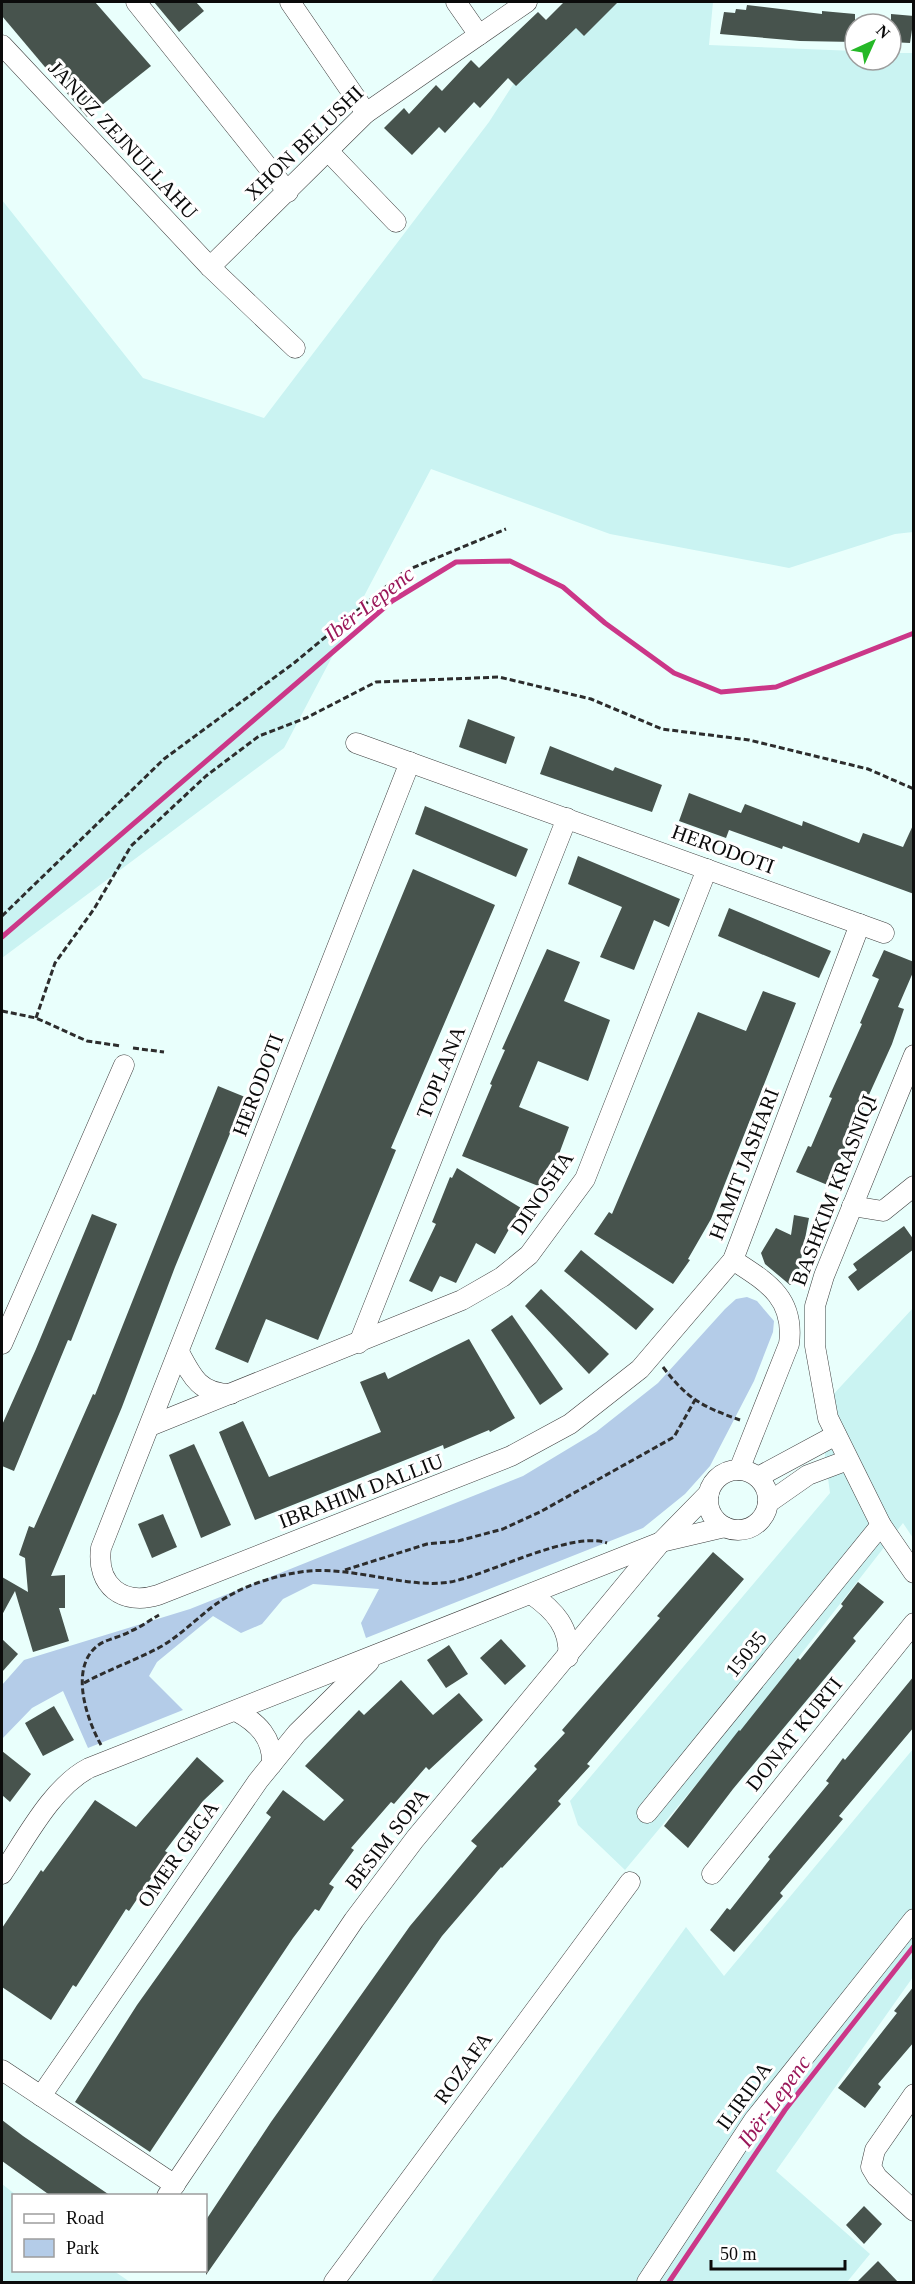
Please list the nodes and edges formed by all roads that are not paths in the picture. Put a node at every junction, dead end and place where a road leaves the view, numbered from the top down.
1 (136, 2) edge
2 (290, 2) edge
3 (456, 2) edge
4 (527, 2) edge
5 (479, 35) junction
6 (2, 45) edge
7 (366, 113) junction
8 (328, 151) junction
9 (288, 192) junction
10 (396, 222) dead end
11 (210, 267) junction
12 (296, 348) dead end
13 (356, 743) dead end
14 (410, 762) junction
15 (567, 819) junction
16 (707, 869) junction
17 (860, 924) junction
18 (884, 933) dead end
19 (914, 1055) edge
20 (124, 1065) dead end
21 (914, 1186) edge
22 (852, 1206) junction
23 (733, 1260) junction
24 (359, 1343) junction
25 (2, 1344) edge
26 (179, 1352) junction
27 (231, 1394) junction
28 (150, 1426) junction
29 (836, 1435) junction
30 (848, 1460) junction
31 (739, 1470) junction
32 (758, 1477) junction
33 (709, 1493) junction
34 (768, 1503) junction
35 (881, 1525) junction
36 (725, 1527) junction
37 (661, 1542) junction
38 (914, 1573) edge
39 (531, 1594) junction
40 (914, 1623) edge
41 (375, 1656) junction
42 (568, 1657) junction
43 (236, 1711) junction
44 (272, 1764) junction
45 (648, 1814) dead end
46 (2, 1874) edge
47 (712, 1874) dead end
48 (630, 1882) dead end
49 (914, 1919) edge
50 (2, 2070) edge
51 (914, 2094) edge
52 (41, 2096) junction
53 (171, 2190) edge
54 (914, 2211) edge
55 (334, 2283) edge
56 (647, 2283) edge

1 - 9 street
2 - 7 street
3 - 5 street
4 - 5 street, XHON BELUSHI
5 - 7 street, XHON BELUSHI
6 - 11 street, JANUZ ZEJNULLAHU
7 - 8 street, XHON BELUSHI
8 - 9 street, XHON BELUSHI
8 - 10 street
9 - 11 street, XHON BELUSHI
11 - 12 street, JANUZ ZEJNULLAHU
13 - 14 street, HERODOTI
14 - 15 street, HERODOTI
14 - 26 street, HERODOTI
15 - 16 street, HERODOTI
15 - 24 street, TOPLANA
16 - 17 street, HERODOTI
16 - 24 street, DINOSHA
17 - 18 street, HERODOTI
17 - 23 street, HAMIT JASHARI
19 - 22 street, BASHKIM KRASNIQI
20 - 25 street
21 - 22 street
22 - 29 street, BASHKIM KRASNIQI
23 - 28 street, IBRAHIM DALLIU
23 - 31 street, HAMIT JASHARI
24 - 27 street, DINOSHA
26 - 27 street
26 - 28 street, HERODOTI
27 - 28 street, DINOSHA
29 - 30 street, BASHKIM KRASNIQI
29 - 32 street
30 - 34 street, BESIM SOPA
30 - 35 street, BASHKIM KRASNIQI
31 - 32 street
31 - 33 street, BESIM SOPA
32 - 34 street
33 - 36 street
33 - 37 street, BESIM SOPA
34 - 36 street, BESIM SOPA
35 - 38 street, BASHKIM KRASNIQI
35 - 45 street, 15035
36 - 37 street, BESIM SOPA
37 - 39 street, BESIM SOPA
37 - 42 street, BESIM SOPA
39 - 41 street, BESIM SOPA
39 - 42 street
40 - 47 street, DONAT KURTI
41 - 43 street, BESIM SOPA
41 - 44 street, OMER GEGA
42 - 53 street, BESIM SOPA
43 - 44 street
43 - 46 street, BESIM SOPA
44 - 52 street, OMER GEGA
48 - 55 street, ROZAFA
49 - 56 street, ILIRIDA
50 - 52 street, BESIM SOPA
51 - 54 street
52 - 53 street, BESIM SOPA

